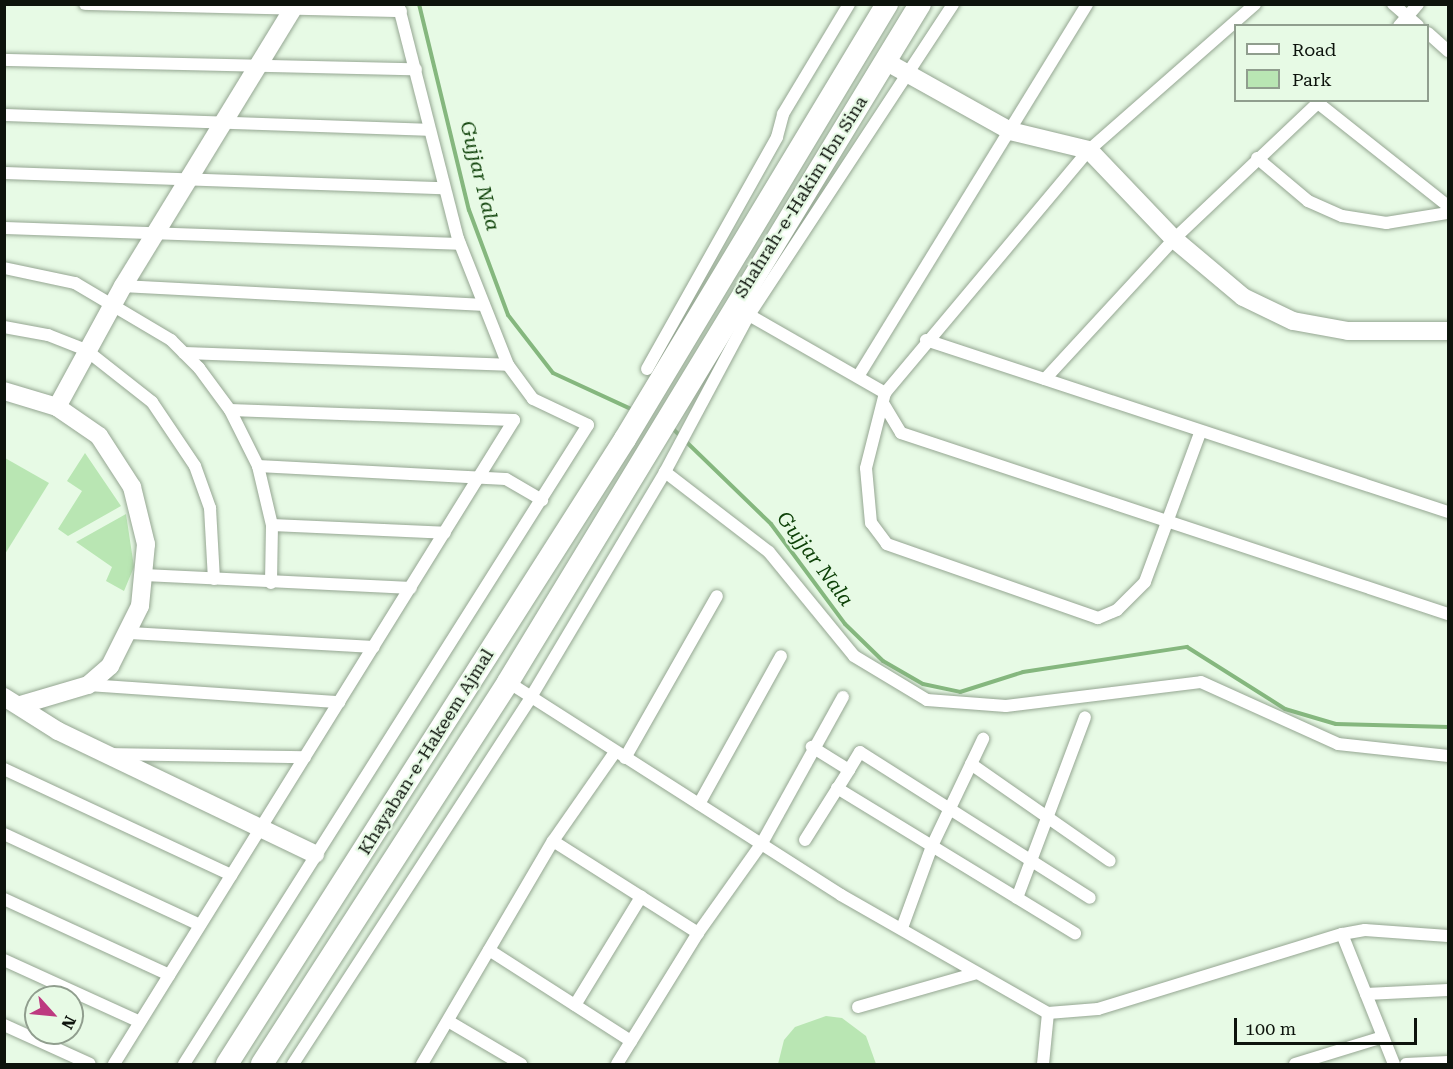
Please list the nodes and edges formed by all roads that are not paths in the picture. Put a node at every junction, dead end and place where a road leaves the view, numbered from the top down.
1 (85, 4) edge
2 (849, 4) edge
3 (920, 4) edge
4 (953, 4) edge
5 (1087, 4) edge
6 (1255, 4) edge
7 (1393, 4) edge
8 (1418, 4) edge
9 (886, 5) edge
10 (294, 8) edge
11 (400, 8) edge
12 (1403, 21) edge
13 (1429, 34) edge
14 (1449, 51) edge
15 (4, 60) edge
16 (885, 61) junction
17 (259, 66) junction
18 (416, 69) junction
19 (911, 75) junction
20 (1319, 102) edge
21 (4, 115) edge
22 (226, 122) junction
23 (428, 130) junction
24 (1010, 131) junction
25 (1089, 150) junction
26 (1257, 158) junction
27 (4, 173) edge
28 (190, 180) junction
29 (444, 188) junction
30 (1449, 206) edge
31 (1449, 213) edge
32 (4, 228) edge
33 (157, 232) junction
34 (1174, 239) junction
35 (460, 244) junction
36 (4, 268) edge
37 (123, 286) junction
38 (113, 303) junction
39 (484, 305) junction
40 (749, 315) junction
41 (4, 327) edge
42 (1449, 331) edge
43 (926, 340) junction
44 (86, 350) junction
45 (184, 353) junction
46 (508, 364) junction
47 (655, 372) junction
48 (859, 375) junction
49 (1046, 379) junction
50 (4, 391) edge
51 (884, 398) junction
52 (57, 407) junction
53 (230, 410) junction
54 (1200, 433) junction
55 (625, 439) joint
56 (641, 459) joint
57 (258, 466) junction
58 (665, 472) junction
59 (480, 477) junction
60 (542, 500) junction
61 (1449, 512) edge
62 (1167, 524) junction
63 (273, 525) junction
64 (445, 533) junction
65 (146, 575) junction
66 (214, 579) junction
67 (271, 583) junction
68 (411, 588) junction
69 (717, 596) dead end
70 (1449, 614) edge
71 (130, 633) junction
72 (374, 647) junction
73 (781, 656) dead end
74 (508, 682) junction
75 (88, 685) junction
76 (531, 697) junction
77 (843, 697) dead end
78 (13, 701) edge
79 (339, 702) junction
80 (1085, 717) dead end
81 (983, 739) dead end
82 (812, 747) junction
83 (106, 754) junction
84 (620, 755) junction
85 (1449, 756) edge
86 (305, 757) junction
87 (971, 764) junction
88 (4, 769) edge
89 (849, 770) junction
90 (837, 788) junction
91 (699, 804) junction
92 (949, 809) junction
93 (1048, 818) junction
94 (261, 827) junction
95 (4, 834) edge
96 (805, 840) dead end
97 (553, 841) junction
98 (762, 843) junction
99 (932, 846) junction
100 (315, 854) junction
101 (1031, 861) junction
102 (1110, 861) dead end
103 (231, 874) junction
104 (641, 897) junction
105 (1017, 898) junction
106 (1090, 898) dead end
107 (4, 899) edge
108 (200, 925) junction
109 (902, 928) junction
110 (698, 933) junction
111 (1074, 933) dead end
112 (1342, 934) junction
113 (1449, 936) edge
114 (489, 950) junction
115 (4, 960) edge
116 (974, 974) junction
117 (169, 975) junction
118 (310, 989) junction
119 (1449, 990) edge
120 (1366, 994) junction
121 (575, 1005) junction
122 (858, 1007) dead end
123 (1048, 1013) junction
124 (448, 1021) junction
125 (140, 1022) junction
126 (4, 1025) edge
127 (1383, 1037) junction
128 (631, 1041) junction
129 (1449, 1062) edge
130 (90, 1065) edge
131 (114, 1065) edge
132 (184, 1065) edge
133 (227, 1065) edge
134 (262, 1065) edge
135 (272, 1065) edge
136 (293, 1065) edge
137 (422, 1065) edge
138 (521, 1065) edge
139 (617, 1065) edge
140 (1043, 1065) edge
141 (1295, 1065) edge
142 (1394, 1065) edge
143 (1406, 1065) edge

1 - 10 street
2 - 47 street
3 - 16 highway, Shahrah-e-Hakim Ibn Sina
4 - 19 street
5 - 24 street
6 - 25 street
7 - 12 street
8 - 12 street
9 - 47 highway, Shahrah-e-Hakim Ibn Sina
10 - 11 street
10 - 17 street
11 - 18 street
13 - 14 street
15 - 17 street
16 - 19 street
16 - 56 highway, Shahrah-e-Hakim Ibn Sina
17 - 18 street
17 - 22 street
18 - 23 street
19 - 24 street
19 - 40 street
20 - 26 street
20 - 30 street
21 - 22 street
22 - 23 street
22 - 28 street
23 - 29 street
24 - 25 street
24 - 48 street
25 - 34 street
25 - 43 street
26 - 31 street
26 - 34 street
27 - 28 street
28 - 29 street
28 - 33 street
29 - 35 street
32 - 33 street
33 - 35 street
33 - 37 street
34 - 42 street
34 - 49 street
35 - 39 street
36 - 38 street
37 - 38 street
37 - 39 street
38 - 44 street
38 - 45 street
39 - 46 street
40 - 48 street
40 - 58 street
41 - 44 street
43 - 49 street
43 - 51 street
44 - 52 street
44 - 66 street
45 - 46 street
45 - 53 street
46 - 60 street
47 - 55 highway, Shahrah-e-Hakim Ibn Sina
48 - 51 street
49 - 54 street
50 - 52 street
51 - 62 street
51 - 62 street
52 - 65 street
53 - 57 street
53 - 59 street
54 - 61 street
54 - 62 street
55 - 133 highway, Khayaban-e-Hakeem Ajmal
56 - 74 highway, Khayaban-e-Hakeem Ajmal
57 - 59 street
57 - 63 street
58 - 76 street
58 - 85 street
59 - 60 street
59 - 64 street
60 - 100 street
62 - 70 street
63 - 64 street
63 - 67 street
64 - 68 street
65 - 66 street
65 - 71 street
66 - 67 street
67 - 68 street
68 - 72 street
69 - 84 street
71 - 72 street
71 - 75 street
72 - 79 street
73 - 91 street
74 - 76 street
74 - 118 highway, Khayaban-e-Hakeem Ajmal
75 - 78 street
75 - 79 street
76 - 84 street
76 - 136 street
77 - 82 street
78 - 83 street
79 - 86 street
80 - 93 street
81 - 87 street
82 - 89 street
82 - 98 street
83 - 86 street
83 - 94 street
84 - 91 street
84 - 97 street
86 - 94 street
87 - 92 street
87 - 93 street
88 - 103 street
89 - 90 street
89 - 92 street
90 - 96 street
90 - 99 street
91 - 98 street
92 - 99 street
92 - 101 street
93 - 101 street
93 - 102 street
94 - 100 street
94 - 103 street
95 - 108 street
97 - 104 street
97 - 114 street
98 - 109 street
98 - 110 street
99 - 105 street
99 - 109 street
100 - 132 street
101 - 105 street
101 - 106 street
103 - 108 street
104 - 110 street
104 - 121 street
105 - 111 street
107 - 117 street
108 - 117 street
109 - 116 street
110 - 128 street
112 - 113 street
112 - 120 street
112 - 123 street
114 - 121 street
114 - 124 street
115 - 125 street
116 - 122 street
116 - 123 street
117 - 125 street
118 - 134 highway, Khayaban-e-Hakeem Ajmal
118 - 135 street
119 - 120 street
120 - 127 street
121 - 128 street
123 - 140 street
124 - 137 street
124 - 138 street
125 - 131 street
126 - 130 street
127 - 141 street
127 - 142 street
128 - 139 street
129 - 143 street

